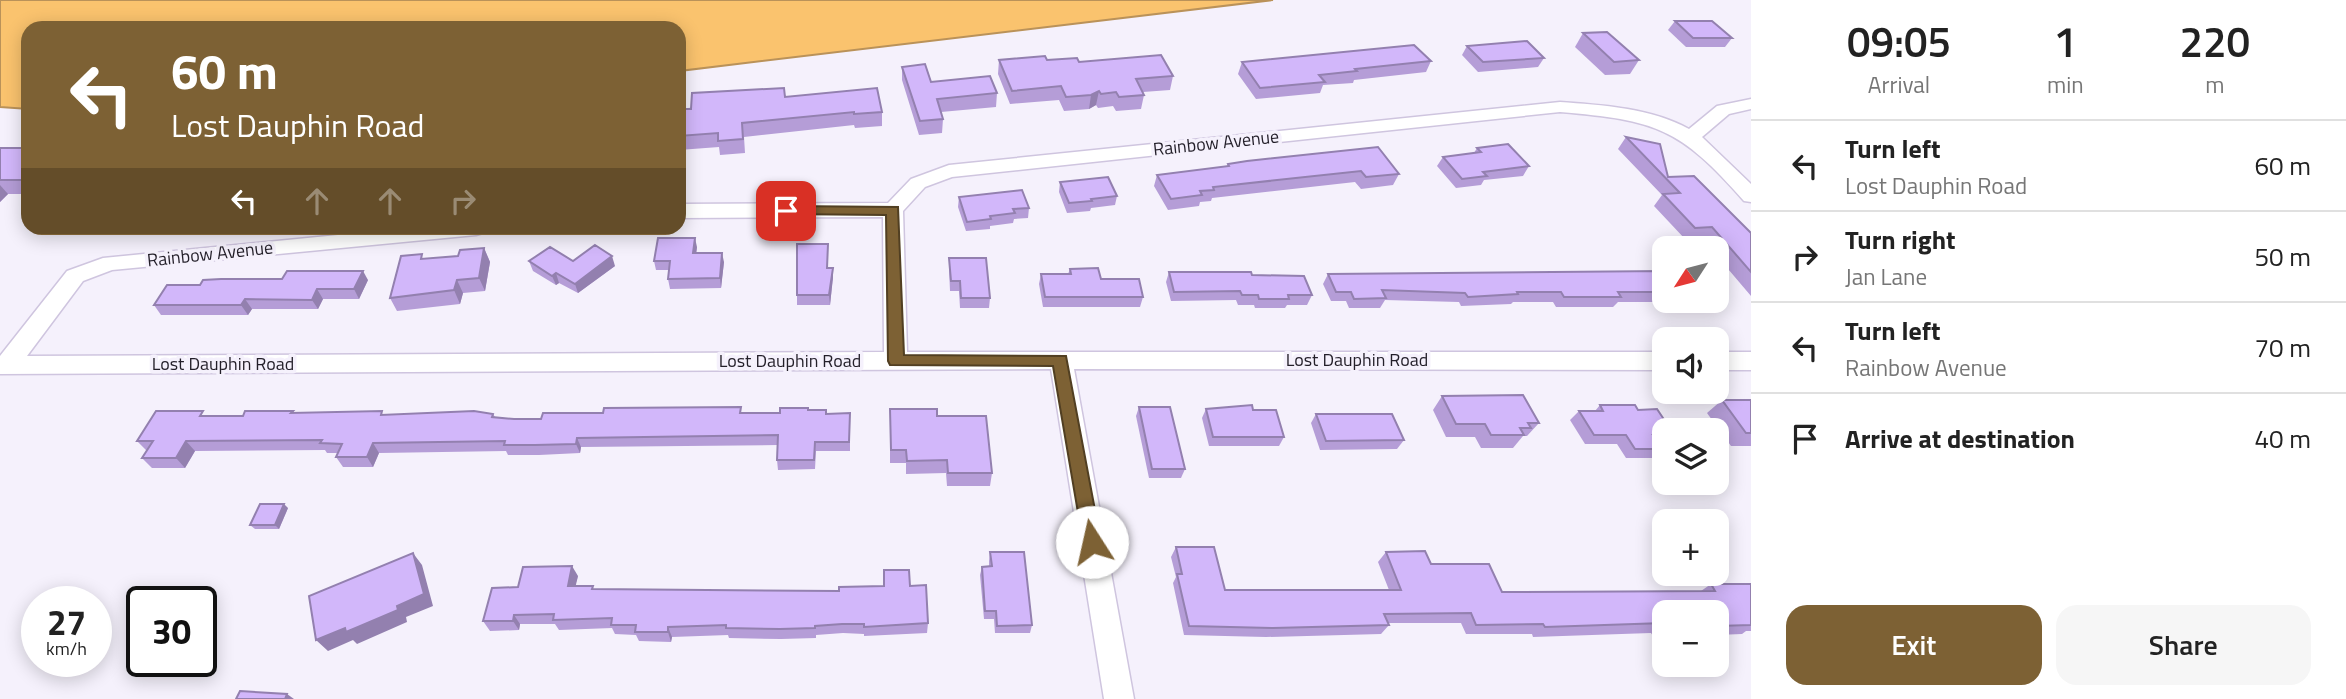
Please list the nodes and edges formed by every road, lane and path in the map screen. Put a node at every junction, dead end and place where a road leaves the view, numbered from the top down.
1 (1751, 104) edge
2 (1691, 137) junction
3 (1751, 196) edge
4 (686, 211) edge
5 (893, 211) junction
6 (403, 235) edge
7 (1060, 360) junction
8 (896, 361) junction
9 (1652, 361) edge
10 (1729, 361) edge
11 (1751, 361) edge
12 (4, 365) edge
13 (1119, 699) edge

1 - 2 street
2 - 3 street
2 - 5 street, Rainbow Avenue
4 - 5 street
5 - 8 street
6 - 12 street, Rainbow Avenue
7 - 8 street, Lost Dauphin Road
7 - 9 street, Lost Dauphin Road
7 - 13 street
8 - 12 street, Lost Dauphin Road
10 - 11 street

